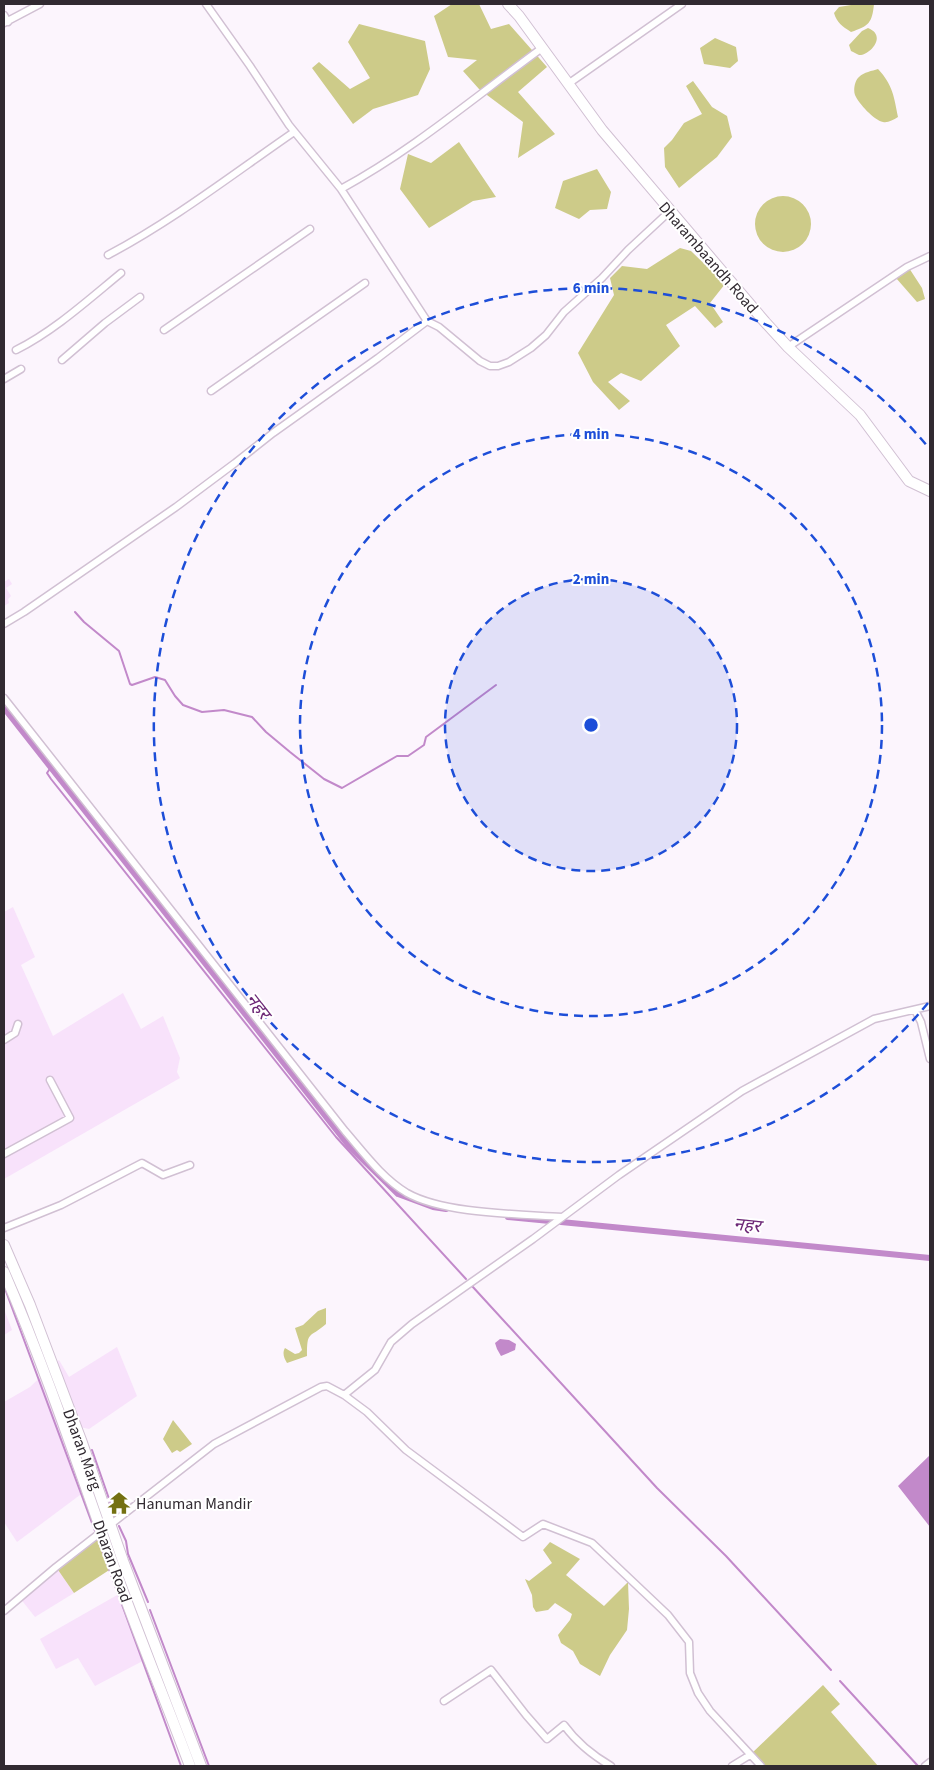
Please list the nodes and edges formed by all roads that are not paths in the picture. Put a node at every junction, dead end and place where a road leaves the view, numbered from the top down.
1 (40, 4) edge
2 (206, 4) edge
3 (508, 4) edge
4 (682, 4) edge
5 (4, 15) edge
6 (6, 22) edge
7 (542, 48) junction
8 (568, 84) junction
9 (294, 132) junction
10 (341, 189) junction
11 (670, 211) junction
12 (310, 229) dead end
13 (108, 256) dead end
14 (930, 256) edge
15 (121, 273) dead end
16 (365, 283) dead end
17 (140, 298) dead end
18 (427, 321) junction
19 (164, 330) dead end
20 (788, 347) junction
21 (16, 350) dead end
22 (62, 360) dead end
23 (21, 369) dead end
24 (4, 378) edge
25 (211, 391) dead end
26 (930, 491) edge
27 (4, 624) edge
28 (4, 698) edge
29 (930, 1006) edge
30 (915, 1010) junction
31 (18, 1024) dead end
32 (4, 1040) edge
33 (930, 1059) edge
34 (50, 1080) dead end
35 (4, 1154) edge
36 (190, 1165) dead end
37 (562, 1218) junction
38 (4, 1228) edge
39 (4, 1245) edge
40 (4, 1272) edge
41 (32, 1325) junction
42 (344, 1395) junction
43 (106, 1529) junction
44 (4, 1611) edge
45 (158, 1668) junction
46 (444, 1701) dead end
47 (750, 1755) junction
48 (930, 1762) edge
49 (190, 1766) edge
50 (201, 1766) edge
51 (611, 1766) edge
52 (732, 1766) edge
53 (761, 1766) edge
54 (925, 1766) edge

1 - 6 street
2 - 9 street
3 - 7 main road, Dharambaandh Road
4 - 8 street
5 - 6 street
7 - 8 main road, Dharambaandh Road
7 - 10 street
8 - 11 main road, Dharambaandh Road
9 - 10 street
9 - 13 street
10 - 18 street
11 - 18 street
11 - 20 main road, Dharambaandh Road
12 - 19 street
14 - 20 street
15 - 21 street
16 - 25 street
17 - 22 street
18 - 27 street
20 - 26 main road, Dharambaandh Road
23 - 24 street
28 - 37 street
29 - 30 street
30 - 33 street
30 - 37 street
31 - 32 street
34 - 35 street
36 - 38 street
37 - 42 street
39 - 41 main road, Dharan Marg
40 - 41 main road
41 - 43 main road, Dharan Marg
42 - 43 street
42 - 47 street
43 - 44 street
43 - 45 main road, Dharan Marg
45 - 49 main road
45 - 50 main road, Dharan Marg
46 - 51 street
47 - 52 street
47 - 53 street
48 - 54 street

